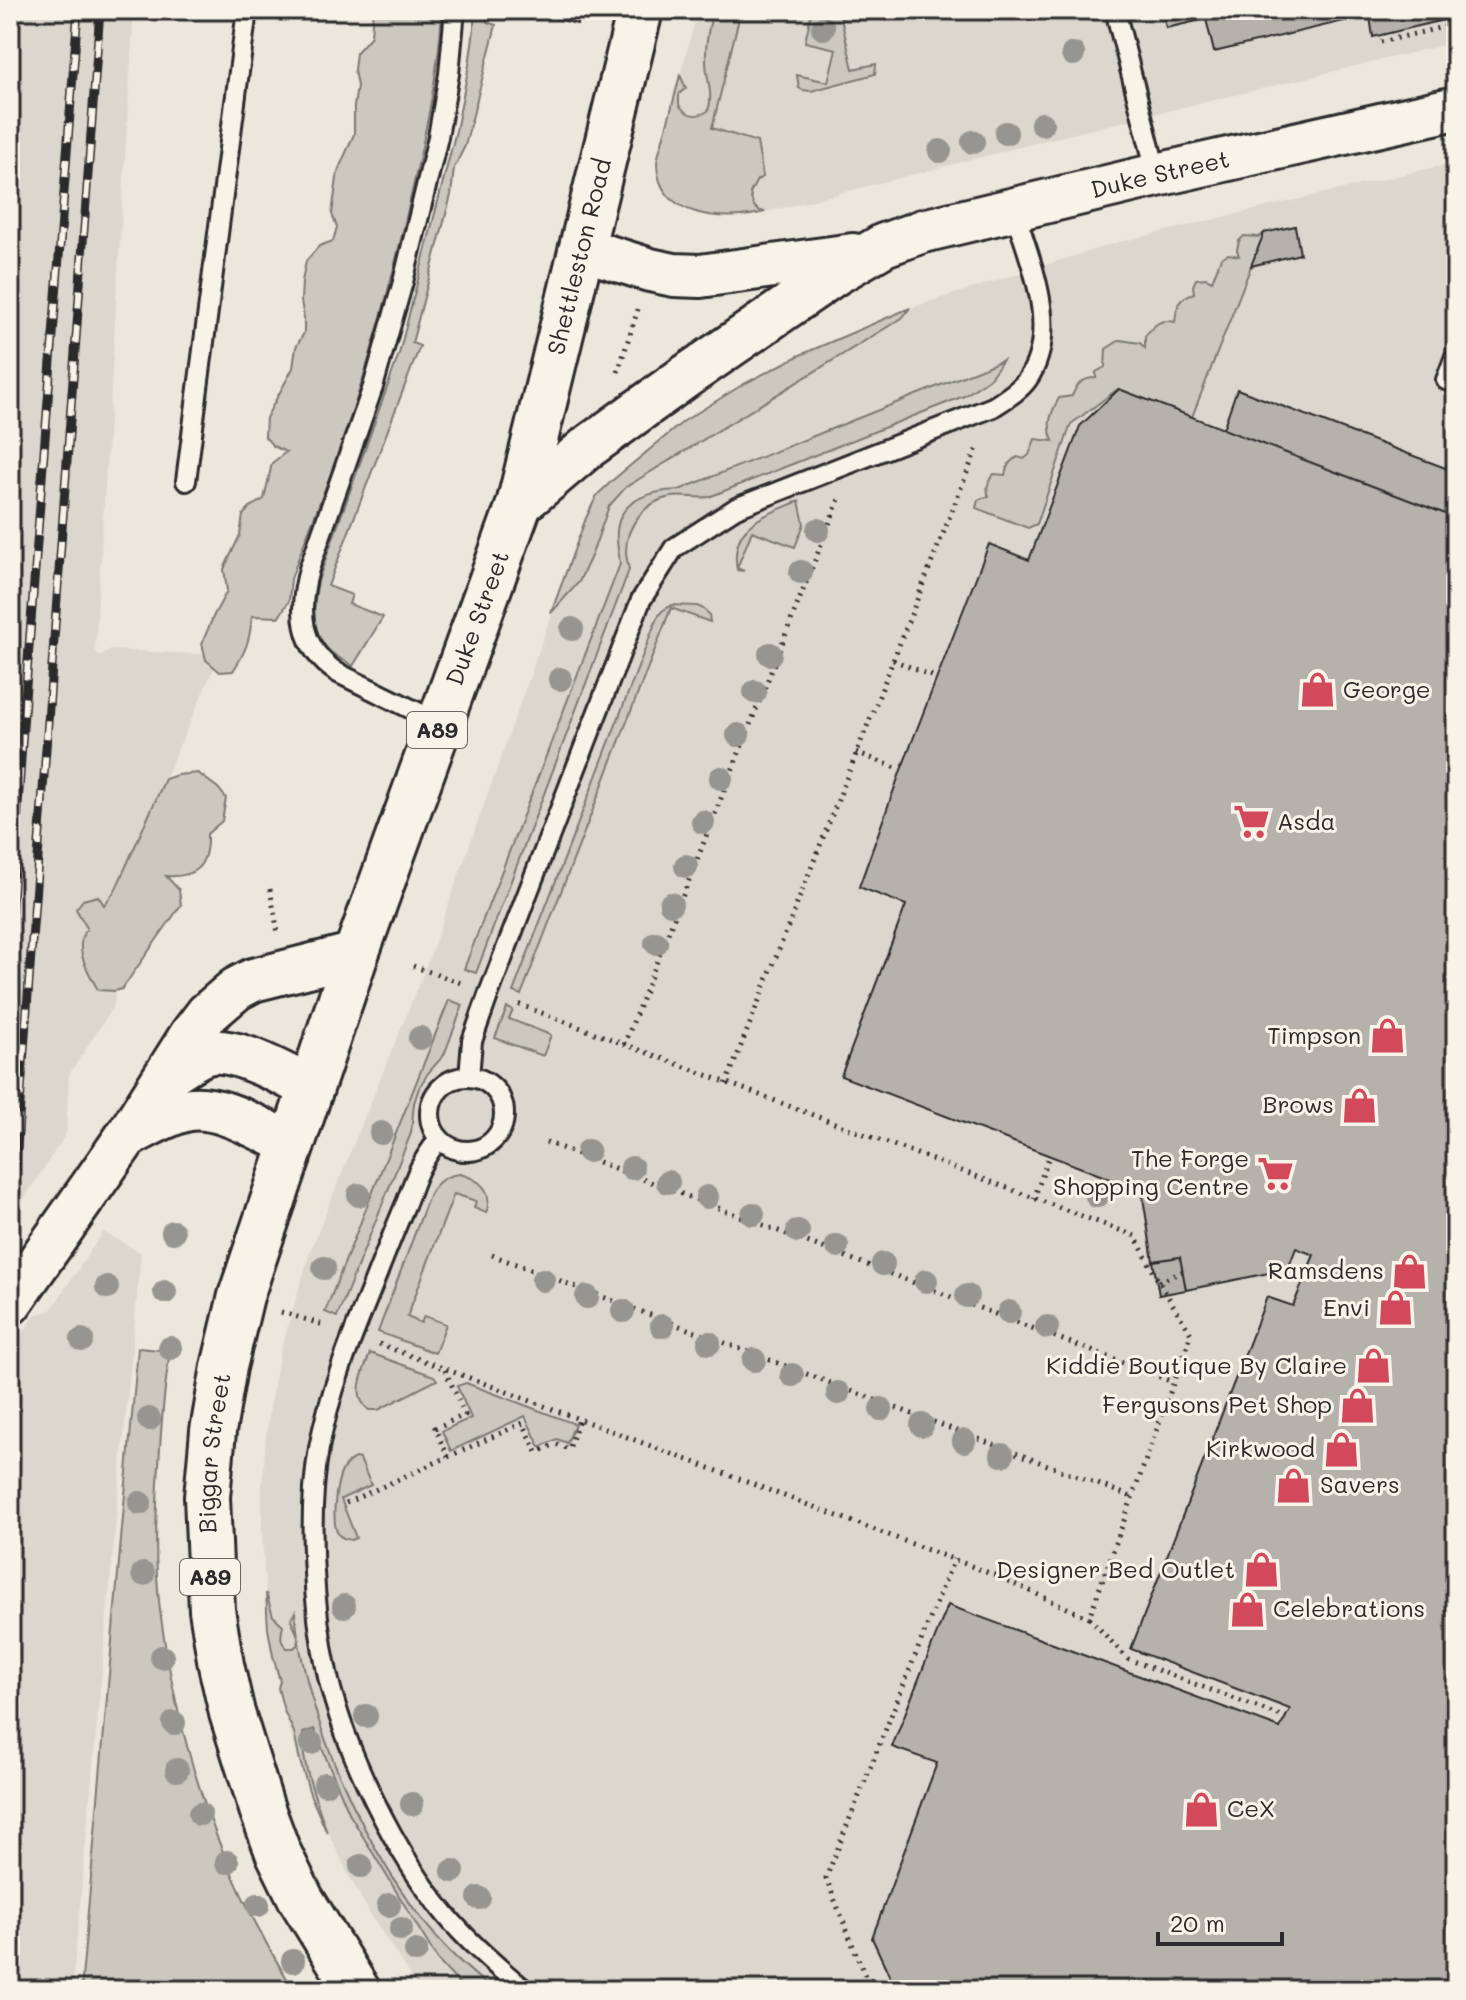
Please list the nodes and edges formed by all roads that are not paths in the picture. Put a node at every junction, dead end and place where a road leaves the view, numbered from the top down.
1 (247, 10) edge
2 (455, 10) edge
3 (640, 10) edge
4 (1115, 10) edge
5 (1456, 108) edge
6 (1157, 175) junction
7 (1014, 209) junction
8 (583, 249) junction
9 (866, 253) junction
10 (1456, 354) edge
11 (1446, 380) dead end
12 (186, 481) dead end
13 (519, 505) junction
14 (440, 723) junction
15 (356, 954) junction
16 (165, 1077) junction
17 (469, 1077) junction
18 (311, 1088) junction
19 (127, 1136) junction
20 (439, 1138) junction
21 (292, 1144) junction
22 (10, 1303) edge
23 (357, 1990) edge
24 (525, 1990) edge

1 - 12 lane
2 - 14 lane
3 - 8 main road, Shettleston Road / A89
4 - 6 lane
5 - 6 street, Duke Street
6 - 7 street, Duke Street
7 - 9 street, Duke Street
7 - 17 lane
8 - 9 street, Duke Street
8 - 13 main road, Shettleston Road / A89
9 - 13 street, Duke Street
10 - 11 lane
13 - 14 main road, Duke Street / A89
14 - 15 main road, Duke Street / A89
15 - 16 street
15 - 18 main road, Biggar Street / A89
16 - 18 street
16 - 19 street
17 - 20 lane
17 - 20 lane
18 - 21 main road, Biggar Street / A89
19 - 21 street
19 - 22 street
20 - 24 lane
21 - 23 main road, Biggar Street / A89

